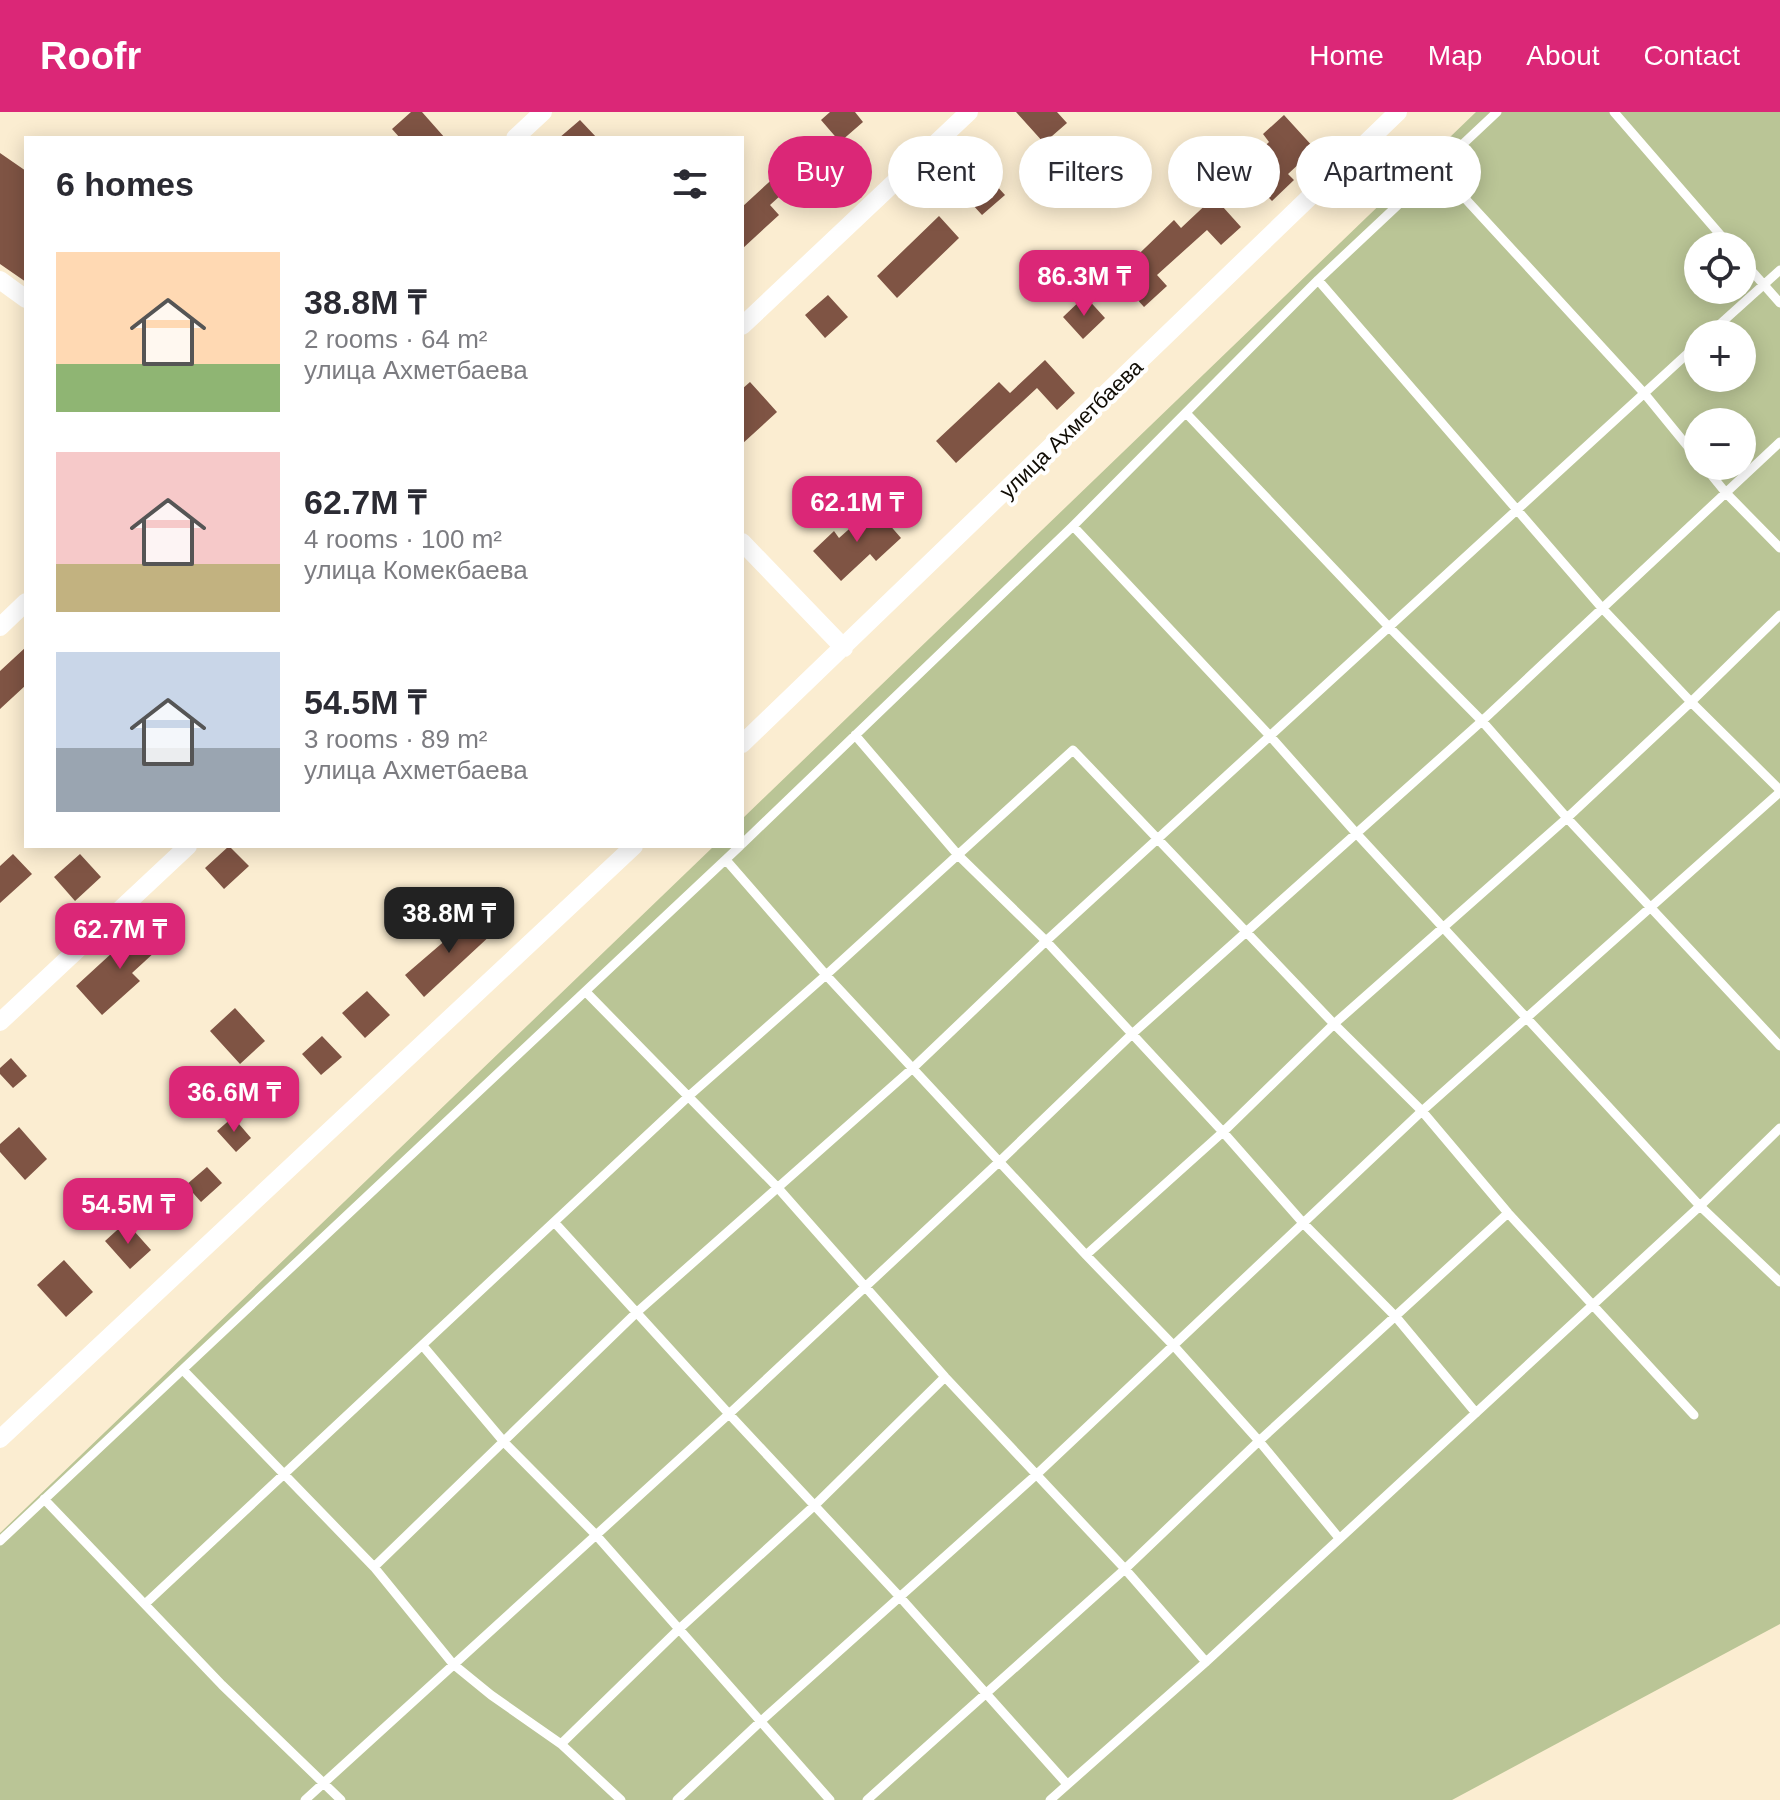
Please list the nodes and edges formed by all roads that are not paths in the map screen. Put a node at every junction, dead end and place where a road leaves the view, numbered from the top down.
1 (543, 112) edge
2 (969, 112) edge
3 (1398, 112) edge
4 (1497, 112) edge
5 (1614, 112) edge
6 (517, 136) edge
7 (1472, 136) edge
8 (1396, 208) edge
9 (1474, 208) edge
10 (1718, 232) edge
11 (1780, 270) edge
12 (1756, 276) edge
13 (0, 280) edge
14 (1318, 280) junction
15 (1764, 285) junction
16 (24, 298) edge
17 (1780, 303) edge
18 (1725, 320) edge
19 (744, 324) edge
20 (1684, 357) edge
21 (1644, 393) junction
22 (1186, 413) junction
23 (1684, 442) edge
24 (1780, 442) edge
25 (1715, 480) edge
26 (1726, 493) junction
27 (1520, 509) junction
28 (1073, 526) junction
29 (744, 544) edge
30 (1780, 548) edge
31 (24, 604) edge
32 (1602, 608) junction
33 (1780, 615) edge
34 (0, 627) edge
35 (1389, 627) junction
36 (844, 648) junction
37 (1691, 702) junction
38 (1482, 721) junction
39 (855, 735) junction
40 (1270, 736) junction
41 (744, 742) edge
42 (1780, 791) edge
43 (1567, 818) junction
44 (1356, 833) junction
45 (1158, 838) junction
46 (744, 842) edge
47 (186, 848) edge
48 (632, 848) edge
49 (738, 848) edge
50 (958, 855) junction
51 (726, 860) junction
52 (1652, 907) junction
53 (1443, 927) junction
54 (1247, 932) junction
55 (1046, 941) junction
56 (826, 975) junction
57 (587, 993) junction
58 (1528, 1018) junction
59 (0, 1022) edge
60 (1334, 1024) junction
61 (1131, 1035) junction
62 (1780, 1046) edge
63 (914, 1067) junction
64 (690, 1095) junction
65 (1422, 1111) junction
66 (1780, 1128) edge
67 (1223, 1132) junction
68 (1000, 1161) junction
69 (778, 1188) junction
70 (1700, 1206) junction
71 (1508, 1213) junction
72 (555, 1223) junction
73 (1304, 1224) junction
74 (1086, 1255) junction
75 (1780, 1282) edge
76 (865, 1287) junction
77 (1592, 1304) junction
78 (636, 1313) junction
79 (1396, 1317) junction
80 (423, 1346) junction
81 (1174, 1346) junction
82 (184, 1371) junction
83 (945, 1377) junction
84 (1476, 1413) junction
85 (729, 1414) junction
86 (1694, 1415) dead end
87 (0, 1439) edge
88 (1259, 1441) junction
89 (504, 1442) junction
90 (287, 1474) junction
91 (1036, 1475) junction
92 (44, 1499) junction
93 (815, 1505) junction
94 (596, 1535) junction
95 (1339, 1538) junction
96 (0, 1541) edge
97 (374, 1567) junction
98 (1125, 1569) junction
99 (899, 1596) junction
100 (145, 1604) junction
101 (678, 1630) junction
102 (1206, 1662) junction
103 (453, 1664) junction
104 (984, 1693) junction
105 (760, 1722) junction
106 (561, 1744) junction
107 (323, 1783) junction
108 (1067, 1784) junction
109 (305, 1800) edge
110 (341, 1800) edge
111 (621, 1800) edge
112 (677, 1800) edge
113 (830, 1800) edge
114 (867, 1800) edge
115 (1050, 1800) edge

1 - 6 street
2 - 19 street
3 - 36 street, улица Ахметбаева
4 - 7 lane
5 - 10 lane
8 - 14 lane
9 - 21 lane
11 - 15 lane
12 - 15 lane
13 - 16 street
14 - 22 lane
14 - 27 lane
15 - 17 lane
15 - 18 lane
20 - 21 lane
21 - 23 lane
21 - 27 lane
22 - 28 lane
22 - 35 lane
24 - 26 lane
25 - 26 lane
26 - 30 lane
26 - 32 lane
27 - 32 lane
27 - 35 lane
28 - 39 lane
28 - 40 lane
29 - 36 street
31 - 34 street
32 - 37 lane
32 - 38 lane
33 - 37 lane
35 - 38 lane
35 - 40 lane
36 - 41 street, улица Ахметбаева
37 - 42 lane
37 - 43 lane
38 - 43 lane
38 - 44 lane
39 - 46 lane
39 - 50 lane
40 - 44 lane
40 - 45 lane
42 - 52 lane
43 - 52 lane
43 - 53 lane
44 - 53 lane
44 - 54 lane
45 - 50 lane
45 - 54 lane
45 - 55 lane
47 - 59 street
48 - 87 street
49 - 51 lane
50 - 55 lane
50 - 56 lane
51 - 56 lane
51 - 57 lane
52 - 58 lane
52 - 62 lane
53 - 58 lane
53 - 60 lane
54 - 60 lane
54 - 61 lane
55 - 61 lane
55 - 63 lane
56 - 63 lane
56 - 64 lane
57 - 64 lane
57 - 82 lane
58 - 65 lane
58 - 70 lane
60 - 65 lane
60 - 67 lane
61 - 67 lane
61 - 68 lane
63 - 68 lane
63 - 69 lane
64 - 69 lane
64 - 72 lane
65 - 71 lane
65 - 73 lane
66 - 70 lane
67 - 73 lane
67 - 74 lane
68 - 74 lane
68 - 76 lane
69 - 76 lane
69 - 78 lane
70 - 75 lane
70 - 77 lane
71 - 77 lane
71 - 79 lane
72 - 78 lane
72 - 80 lane
73 - 79 lane
73 - 81 lane
74 - 81 lane
76 - 83 lane
76 - 85 lane
77 - 84 lane
77 - 86 lane
78 - 85 lane
78 - 89 lane
79 - 84 lane
79 - 88 lane
80 - 89 lane
80 - 90 lane
81 - 88 lane
81 - 91 lane
82 - 90 lane
82 - 92 lane
83 - 91 lane
83 - 93 lane
84 - 95 lane
85 - 93 lane
85 - 94 lane
88 - 95 lane
88 - 98 lane
89 - 94 lane
89 - 97 lane
90 - 97 lane
90 - 100 lane
91 - 98 lane
91 - 99 lane
92 - 96 lane
92 - 100 lane
93 - 99 lane
93 - 101 lane
94 - 101 lane
94 - 103 lane
95 - 102 lane
97 - 103 lane
98 - 102 lane
98 - 104 lane
99 - 104 lane
99 - 105 lane
100 - 107 lane
101 - 105 lane
101 - 106 lane
102 - 108 lane
103 - 106 lane
103 - 107 lane
104 - 108 lane
104 - 114 lane
105 - 112 lane
105 - 113 lane
106 - 111 lane
107 - 109 lane
107 - 110 lane
108 - 115 lane

